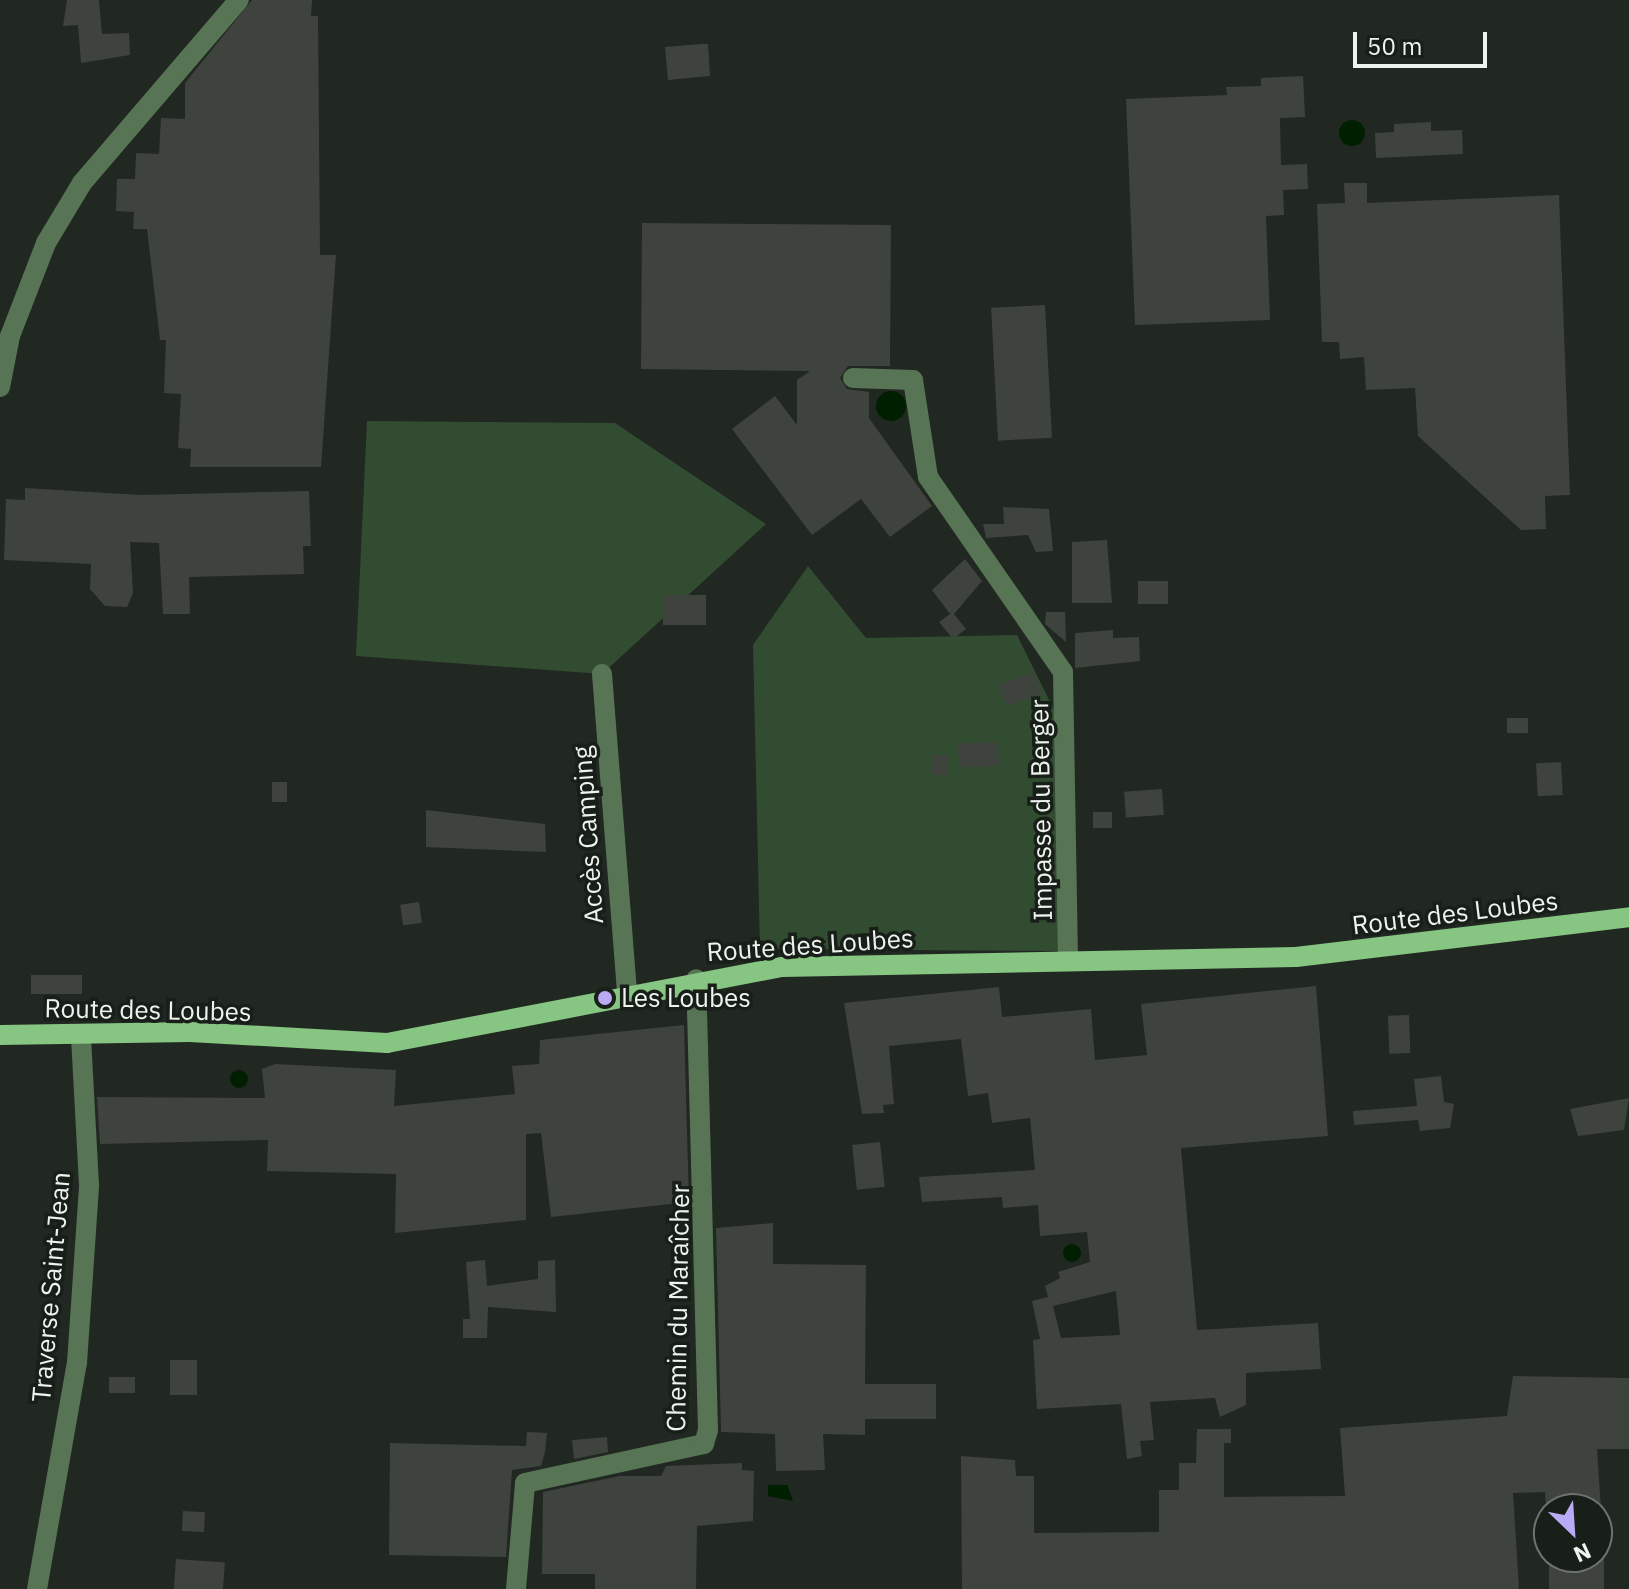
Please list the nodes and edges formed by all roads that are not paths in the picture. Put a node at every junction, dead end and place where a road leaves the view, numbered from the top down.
1 (239, 0) edge
2 (853, 378) dead end
3 (0, 387) edge
4 (602, 674) dead end
5 (1629, 917) edge
6 (1068, 961) junction
7 (696, 979) junction
8 (627, 993) junction
9 (0, 1035) edge
10 (81, 1035) junction
11 (37, 1589) edge
12 (516, 1589) edge

1 - 3 street
2 - 6 street, Impasse du Berger
4 - 8 street, Accès Camping
5 - 6 main road, Route des Loubes
6 - 7 main road, Route des Loubes
7 - 8 main road, Route des Loubes
7 - 12 street, Chemin du Maraîcher
8 - 10 main road, Route des Loubes
9 - 10 main road, Route des Loubes
10 - 11 street, Traverse Saint-Jean

